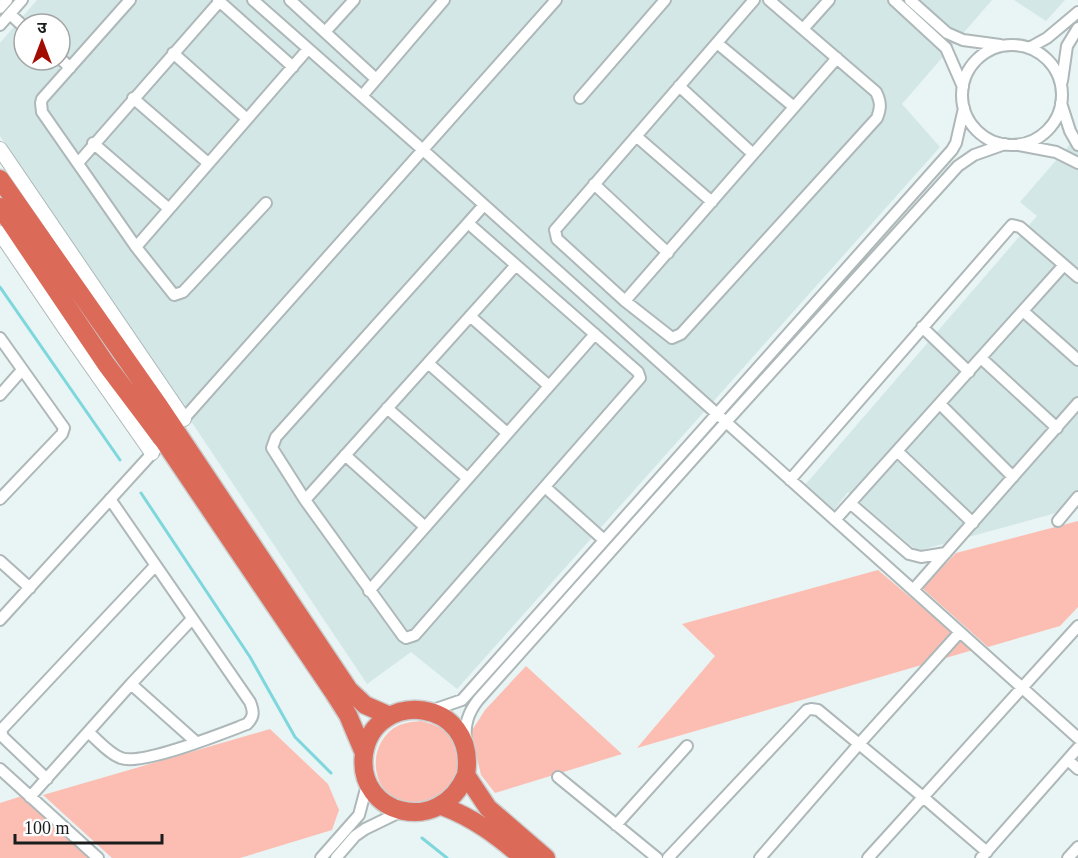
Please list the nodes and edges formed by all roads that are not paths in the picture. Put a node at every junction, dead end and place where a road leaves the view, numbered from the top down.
1 (7, 0) edge
2 (22, 0) edge
3 (130, 0) edge
4 (253, 0) edge
5 (290, 0) edge
6 (354, 0) edge
7 (444, 0) edge
8 (556, 0) edge
9 (665, 0) edge
10 (754, 0) edge
11 (769, 0) edge
12 (829, 0) edge
13 (894, 0) edge
14 (910, 0) edge
15 (219, 1) edge
16 (5, 11) edge
17 (1078, 12) edge
18 (0, 25) edge
19 (1078, 28) edge
20 (803, 29) junction
21 (325, 32) junction
22 (717, 43) junction
23 (1004, 46) junction
24 (1029, 48) junction
25 (308, 49) junction
26 (173, 53) junction
27 (837, 58) junction
28 (72, 66) edge
29 (293, 67) junction
30 (66, 72) edge
31 (376, 79) junction
32 (679, 86) junction
33 (1061, 86) junction
34 (963, 87) junction
35 (362, 96) junction
36 (580, 98) dead end
37 (133, 99) junction
38 (1061, 103) junction
39 (794, 107) junction
40 (964, 108) junction
41 (247, 118) junction
42 (636, 136) junction
43 (93, 143) junction
44 (1005, 144) junction
45 (1019, 145) junction
46 (1078, 145) edge
47 (0, 149) edge
48 (423, 150) junction
49 (753, 154) junction
50 (78, 163) junction
51 (208, 163) junction
52 (1078, 163) edge
53 (0, 179) edge
54 (594, 184) junction
55 (266, 202) dead end
56 (712, 202) junction
57 (484, 205) junction
58 (0, 207) edge
59 (168, 208) junction
60 (468, 223) junction
61 (0, 233) edge
62 (136, 247) junction
63 (668, 253) junction
64 (516, 265) junction
65 (1065, 265) junction
66 (1078, 277) edge
67 (625, 301) junction
68 (1023, 311) junction
69 (470, 316) junction
70 (922, 327) junction
71 (595, 334) junction
72 (0, 338) edge
73 (981, 358) junction
74 (1078, 360) edge
75 (428, 363) junction
76 (22, 370) junction
77 (969, 372) junction
78 (549, 386) junction
79 (0, 395) edge
80 (940, 404) junction
81 (1078, 404) edge
82 (387, 408) junction
83 (716, 414) junction
84 (726, 422) junction
85 (1057, 428) junction
86 (507, 433) junction
87 (169, 435) junction
88 (897, 451) junction
89 (345, 455) junction
90 (1013, 477) junction
91 (467, 478) junction
92 (790, 480) junction
93 (545, 487) junction
94 (1078, 498) edge
95 (0, 499) edge
96 (110, 499) junction
97 (305, 500) junction
98 (850, 503) junction
99 (835, 520) junction
100 (1058, 521) dead end
101 (972, 523) junction
102 (424, 526) junction
103 (604, 540) junction
104 (946, 553) junction
105 (0, 561) edge
106 (155, 566) junction
107 (30, 588) junction
108 (913, 590) junction
109 (369, 591) junction
110 (192, 619) junction
111 (0, 620) edge
112 (1078, 626) edge
113 (960, 633) junction
114 (131, 684) junction
115 (1022, 688) junction
116 (430, 711) junction
117 (390, 716) junction
118 (88, 732) junction
119 (1078, 738) edge
120 (196, 742) junction
121 (859, 744) junction
122 (466, 746) junction
123 (687, 746) dead end
124 (1078, 748) edge
125 (364, 753) junction
126 (1068, 760) junction
127 (0, 769) edge
128 (1078, 769) edge
129 (466, 776) junction
130 (558, 777) dead end
131 (46, 779) junction
132 (368, 781) junction
133 (30, 797) junction
134 (923, 797) junction
135 (442, 806) junction
136 (402, 811) junction
137 (616, 825) junction
138 (984, 855) edge
139 (98, 858) edge
140 (321, 858) edge
141 (336, 858) edge
142 (523, 858) edge
143 (546, 858) edge
144 (657, 858) edge
145 (668, 858) edge
146 (760, 858) edge
147 (868, 858) edge

1 - 16 street
2 - 16 street
3 - 28 street
4 - 25 street
5 - 21 street
6 - 21 street
7 - 31 street
8 - 48 street
9 - 36 street
10 - 22 street
11 - 20 street
12 - 20 street
13 - 34 street
14 - 23 street
15 - 26 street
15 - 29 street
16 - 18 street
17 - 24 street
19 - 33 street
20 - 27 street
21 - 31 street
22 - 32 street
22 - 39 street
23 - 24 street
23 - 34 street
24 - 33 street
25 - 29 street
25 - 35 street
26 - 37 street
26 - 41 street
27 - 39 street
27 - 67 street
29 - 41 street
30 - 50 street
31 - 35 street
32 - 42 street
32 - 49 street
33 - 38 street
34 - 40 street
35 - 48 street
37 - 43 street
37 - 51 street
38 - 45 street
38 - 46 street
39 - 49 street
40 - 44 street
40 - 83 street
41 - 51 street
42 - 54 street
42 - 56 street
43 - 50 street
43 - 59 street
44 - 45 street
44 - 84 street
45 - 52 street
47 - 87 street
48 - 57 street
48 - 87 street
49 - 56 street
50 - 62 street
51 - 59 street
53 - 87 highway
54 - 63 street
54 - 67 street
55 - 62 street
56 - 63 street
57 - 60 street
57 - 83 street
58 - 87 highway
59 - 62 street
60 - 64 street
60 - 97 street
61 - 87 street
63 - 67 street
64 - 69 street
64 - 71 street
65 - 66 street
65 - 68 street
65 - 70 street
68 - 73 street
68 - 74 street
69 - 75 street
69 - 78 street
70 - 77 street
70 - 92 street
71 - 78 street
71 - 93 street
72 - 76 street
73 - 77 street
73 - 85 street
75 - 82 street
75 - 86 street
76 - 79 street
76 - 95 street
77 - 80 street
78 - 86 street
80 - 88 street
80 - 90 street
81 - 85 street
82 - 89 street
82 - 91 street
83 - 84 street
83 - 103 street
84 - 92 street
84 - 122 street
85 - 90 street
86 - 91 street
87 - 96 street
87 - 117 highway
87 - 125 highway
88 - 98 street
88 - 101 street
89 - 97 street
89 - 102 street
90 - 101 street
91 - 102 street
92 - 99 street
93 - 103 street
93 - 109 street
94 - 100 street
96 - 106 street
96 - 107 street
97 - 109 street
98 - 99 street
98 - 104 street
99 - 108 street
101 - 104 street
102 - 109 street
103 - 116 street
104 - 108 street
105 - 107 street
106 - 110 street
106 - 131 street
107 - 111 street
108 - 113 street
110 - 114 street
110 - 120 street
112 - 115 street
113 - 115 street
113 - 121 street
114 - 118 street
114 - 120 street
115 - 119 street
115 - 134 street
116 - 117 highway
116 - 122 highway
117 - 125 highway
118 - 120 street
118 - 131 street
121 - 134 street
121 - 145 street
121 - 146 street
122 - 129 highway
123 - 137 street
124 - 126 street
125 - 132 highway
126 - 128 street
126 - 138 street
127 - 133 street
129 - 135 highway
129 - 143 highway
130 - 137 street
131 - 133 street
132 - 136 highway
132 - 140 street
133 - 139 street
134 - 138 street
134 - 147 street
135 - 136 highway
135 - 142 highway
136 - 141 street
137 - 144 street

